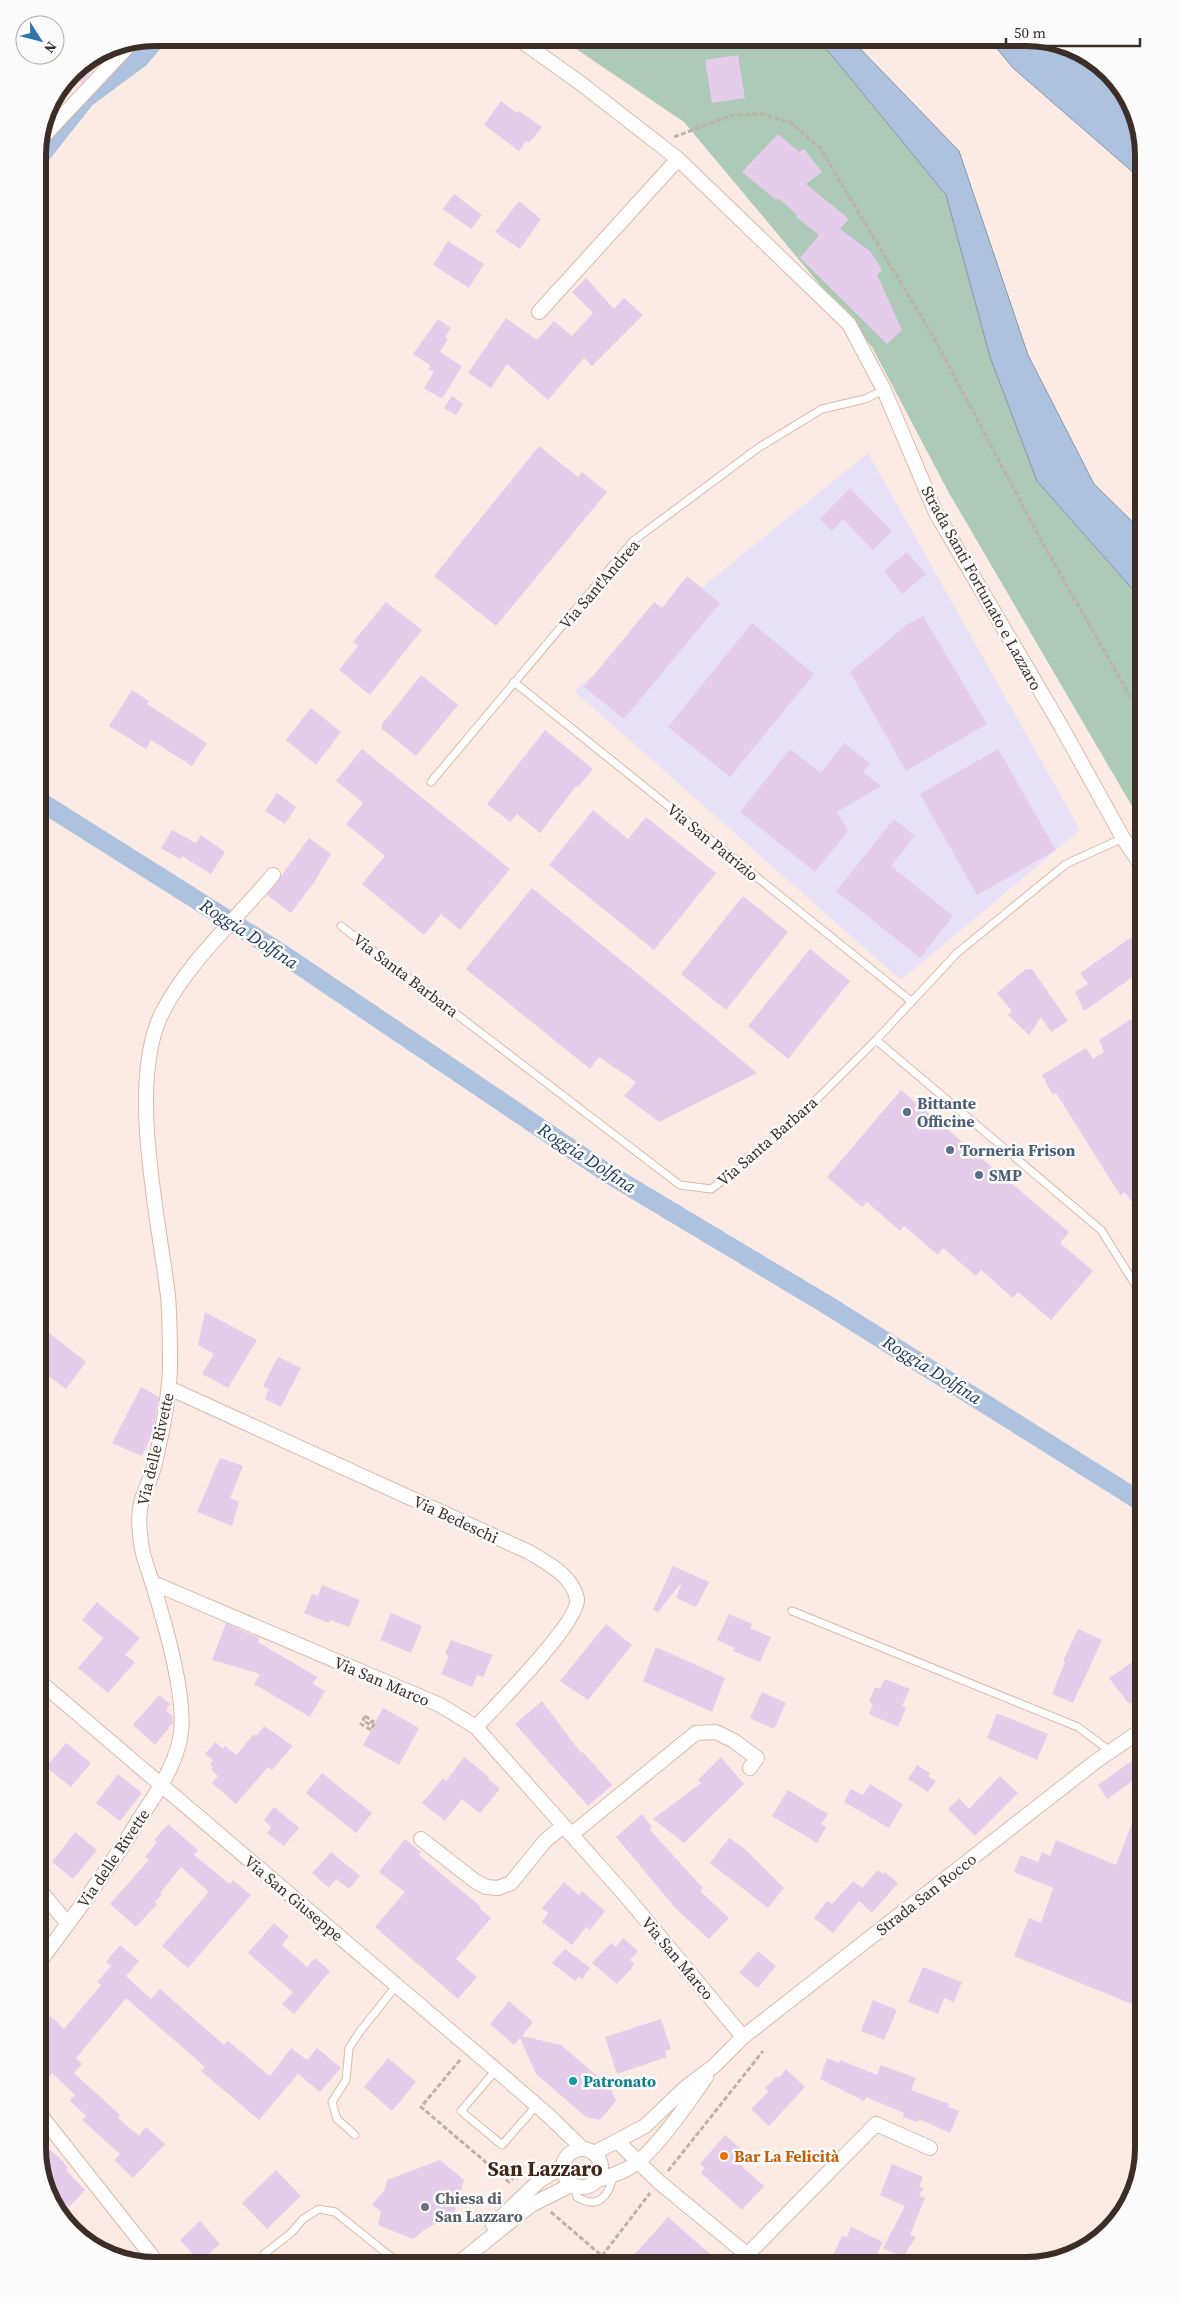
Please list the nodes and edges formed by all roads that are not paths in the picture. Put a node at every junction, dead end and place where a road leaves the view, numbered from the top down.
1 (528, 46) edge
2 (123, 51) edge
3 (49, 130) edge
4 (678, 159) junction
5 (539, 312) dead end
6 (884, 390) junction
7 (514, 682) junction
8 (430, 782) dead end
9 (1123, 838) junction
10 (1135, 855) edge
11 (273, 874) dead end
12 (341, 926) dead end
13 (911, 1001) junction
14 (876, 1040) junction
15 (1135, 1283) edge
16 (169, 1388) junction
17 (153, 1583) junction
18 (792, 1611) dead end
19 (46, 1687) edge
20 (476, 1728) junction
21 (1135, 1735) edge
22 (1110, 1752) junction
23 (750, 1768) dead end
24 (161, 1786) junction
25 (567, 1830) junction
26 (421, 1840) dead end
27 (46, 1898) edge
28 (68, 1924) junction
29 (46, 1953) edge
30 (397, 1985) junction
31 (743, 2037) junction
32 (714, 2066) junction
33 (496, 2070) junction
34 (537, 2105) junction
35 (549, 2116) junction
36 (46, 2122) edge
37 (355, 2135) dead end
38 (618, 2142) junction
39 (930, 2148) dead end
40 (589, 2151) junction
41 (565, 2161) junction
42 (638, 2161) junction
43 (613, 2176) junction
44 (597, 2180) junction
45 (573, 2186) junction
46 (472, 2251) junction
47 (264, 2254) dead end
48 (747, 2255) junction
49 (152, 2257) edge
50 (391, 2257) edge
51 (465, 2257) edge
52 (750, 2257) edge

1 - 4 street, Strada Santi Fortunato e Lazzaro
2 - 3 street
4 - 5 street
4 - 6 street, Strada Santi Fortunato e Lazzaro
6 - 7 lane, Via Sant'Andrea
6 - 9 street, Strada Santi Fortunato e Lazzaro
7 - 8 lane, Via Sant'Andrea
7 - 13 lane, Via San Patrizio
9 - 10 street, Strada Santi Fortunato e Lazzaro
9 - 13 lane, Via Santa Barbara
11 - 16 street, Via delle Rivette
12 - 14 lane, Via Santa Barbara
13 - 14 lane, Via Santa Barbara
14 - 15 lane
16 - 17 street, Via delle Rivette
16 - 20 street, Via Bedeschi
17 - 20 street, Via San Marco
17 - 24 street, Via delle Rivette
18 - 22 lane
19 - 24 street, Via San Giuseppe
20 - 25 street, Via San Marco
21 - 22 street, Strada San Rocco
22 - 31 street, Strada San Rocco
23 - 25 street
24 - 28 street, Via delle Rivette
24 - 30 street, Via San Giuseppe
25 - 26 street
25 - 31 street, Via San Marco
27 - 28 street, Via delle Rivette
28 - 29 street, Via delle Rivette
30 - 33 street, Via San Giuseppe
30 - 37 lane
31 - 32 street, Strada San Rocco
32 - 38 street, Strada San Rocco
32 - 42 street, Strada San Rocco
33 - 34 street, Via San Giuseppe
33 - 34 lane
34 - 35 street, Via San Giuseppe
35 - 40 street, Via San Giuseppe
35 - 41 street, Via San Giuseppe
36 - 49 street
38 - 40 street, Strada San Rocco
38 - 42 street
39 - 48 street
40 - 41 street
40 - 44 street
41 - 45 street
41 - 46 street
42 - 43 street, Strada San Rocco
42 - 48 street
43 - 44 street, Strada San Rocco
43 - 45 lane
44 - 45 street
45 - 46 street
46 - 51 street
47 - 50 lane
48 - 52 street

